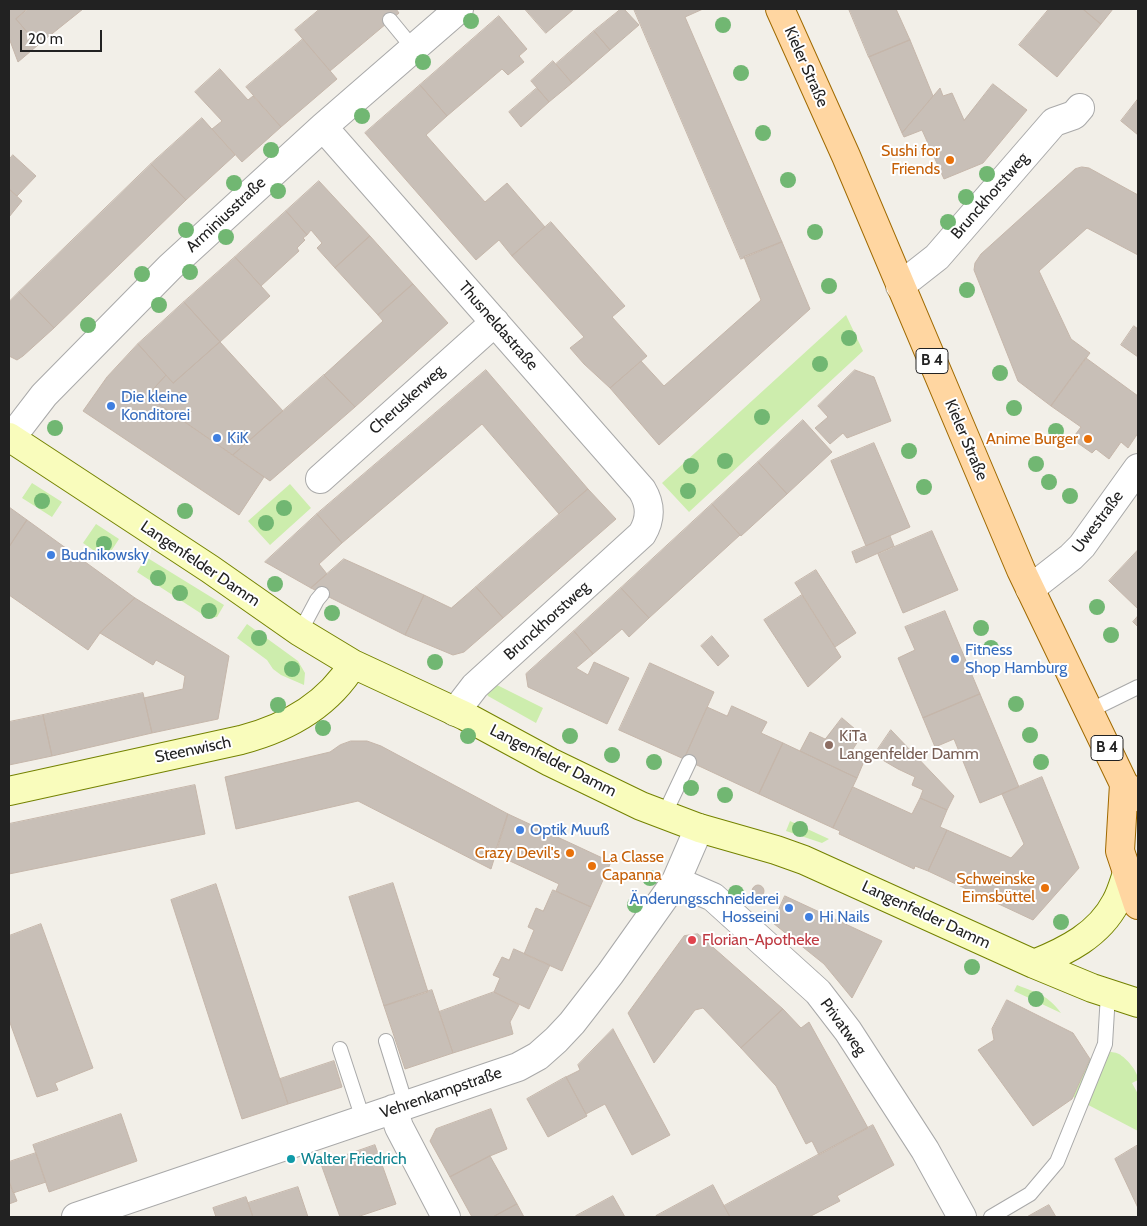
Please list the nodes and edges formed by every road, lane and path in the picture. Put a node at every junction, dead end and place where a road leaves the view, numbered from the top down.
1 (459, 9) edge
2 (780, 9) edge
3 (390, 20) dead end
4 (413, 48) junction
5 (1080, 108) dead end
6 (323, 127) junction
7 (900, 286) junction
8 (495, 322) junction
9 (10, 438) edge
10 (1138, 468) edge
11 (320, 479) dead end
12 (642, 534) joint
13 (1030, 589) junction
14 (322, 594) dead end
15 (300, 632) junction
16 (353, 664) junction
17 (1138, 688) edge
18 (455, 712) junction
19 (1089, 712) junction
20 (689, 762) dead end
21 (9, 791) edge
22 (1131, 791) edge
23 (664, 815) junction
24 (699, 828) junction
25 (1127, 873) junction
26 (676, 881) junction
27 (1138, 904) edge
28 (1034, 964) junction
29 (1108, 994) junction
30 (1138, 1003) edge
31 (386, 1041) dead end
32 (340, 1049) dead end
33 (400, 1107) junction
34 (363, 1119) junction
35 (76, 1217) edge
36 (446, 1217) edge
37 (962, 1217) edge
38 (991, 1217) edge

1 - 4 street, Arminiusstraße
2 - 7 main road, Kieler Straße / B 4
3 - 4 lane
4 - 6 street, Arminiusstraße
5 - 7 street, Brunckhorstweg
6 - 8 street, Thusneldastraße
6 - 9 street, Arminiusstraße
7 - 13 main road, Kieler Straße / B 4
8 - 11 street, Cheruskerweg
8 - 12 street, Thusneldastraße
9 - 15 street, Langenfelder Damm
10 - 13 street, Uwestraße
12 - 18 street, Brunckhorstweg
13 - 19 main road, Kieler Straße / B 4
14 - 15 lane
15 - 16 street, Langenfelder Damm
16 - 18 street, Langenfelder Damm
16 - 21 street, Steenwisch
17 - 19 lane
18 - 23 street, Langenfelder Damm
19 - 22 main road, Kieler Straße / B 4
20 - 23 lane
22 - 25 main road, Kieler Straße / B 4
23 - 24 street, Langenfelder Damm
24 - 26 street, Vehrenkampstraße
24 - 28 street, Langenfelder Damm
25 - 27 main road, Kieler Straße / B 4
25 - 28 street
26 - 33 street, Vehrenkampstraße
26 - 37 street, Privatweg
28 - 29 street, Langenfelder Damm
29 - 30 street, Langenfelder Damm
29 - 38 lane
31 - 33 lane
32 - 34 lane
33 - 34 street, Vehrenkampstraße
33 - 36 street
34 - 35 street, Vehrenkampstraße

